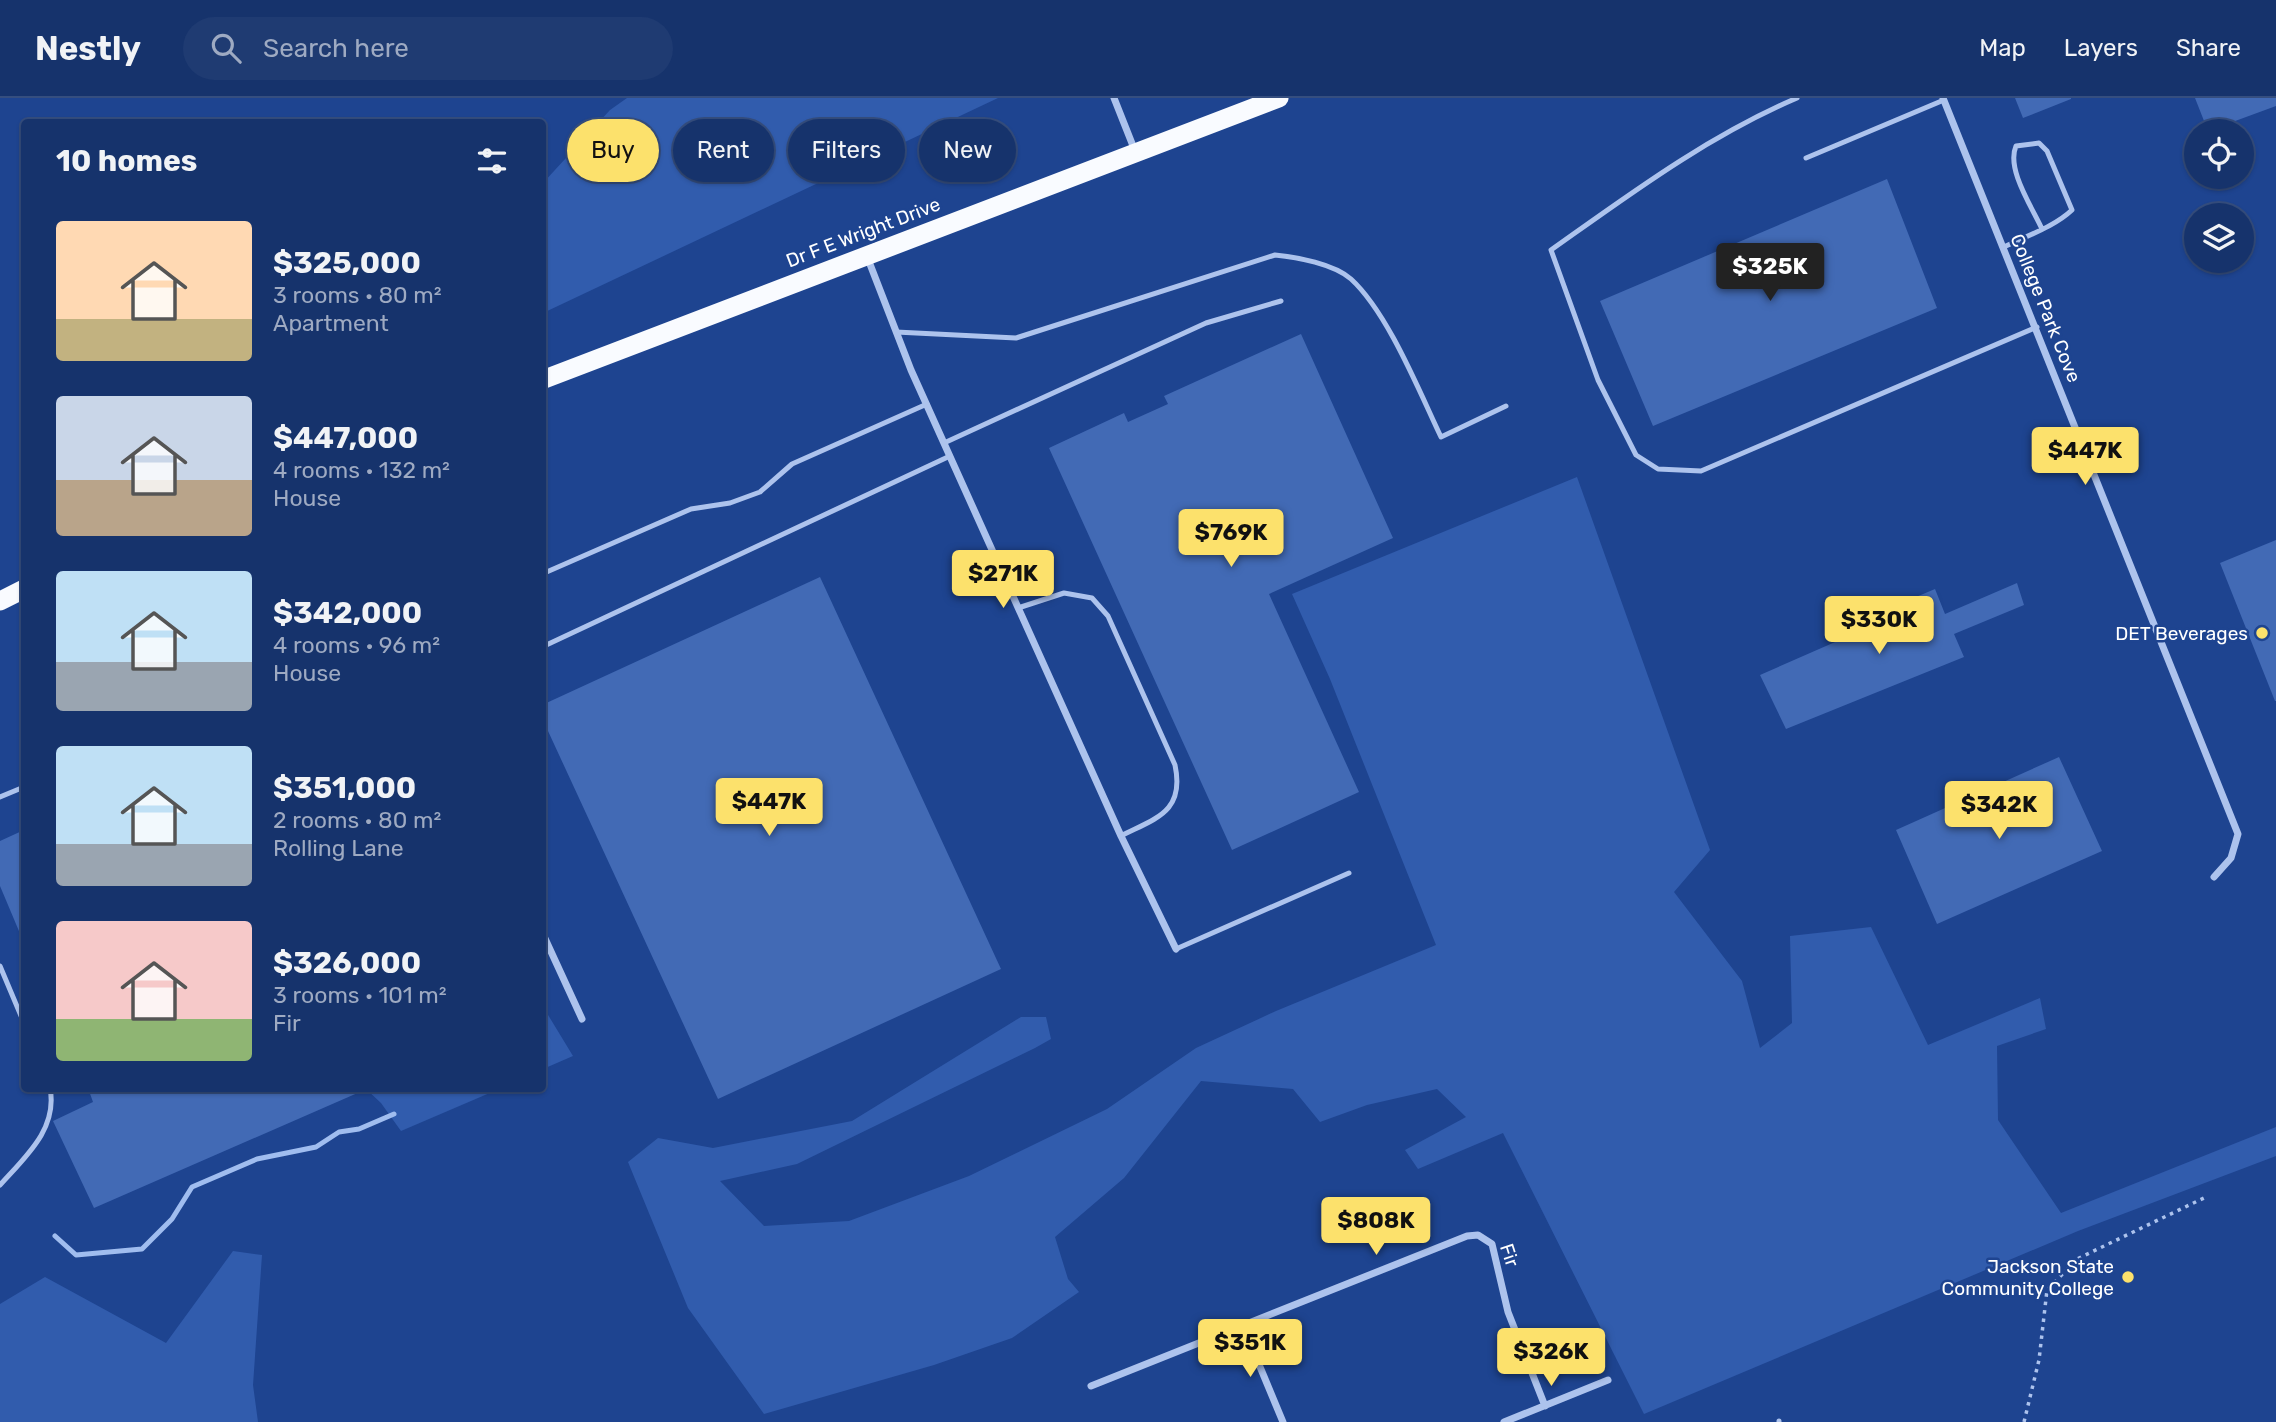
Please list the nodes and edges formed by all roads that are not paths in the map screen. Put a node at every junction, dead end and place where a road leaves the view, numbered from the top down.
1 (1114, 98) edge
2 (1279, 98) edge
3 (1797, 98) edge
4 (1944, 99) edge
5 (1135, 151) junction
6 (1806, 158) dead end
7 (2042, 229) junction
8 (2004, 247) junction
9 (866, 255) junction
10 (1281, 301) dead end
11 (2037, 327) junction
12 (896, 332) junction
13 (546, 378) edge
14 (926, 404) junction
15 (1506, 406) dead end
16 (944, 443) junction
17 (950, 456) junction
18 (546, 572) edge
19 (21, 590) edge
20 (0, 601) edge
21 (1018, 608) junction
22 (546, 645) edge
23 (21, 788) edge
24 (0, 797) edge
25 (1121, 836) junction
26 (1349, 873) dead end
27 (2214, 877) dead end
28 (546, 941) edge
29 (1176, 949) joint
30 (0, 966) edge
31 (21, 1016) edge
32 (582, 1018) dead end
33 (50, 1092) edge
34 (0, 1185) edge
35 (1243, 1326) junction
36 (1608, 1380) dead end
37 (1091, 1386) dead end
38 (1545, 1406) junction
39 (1283, 1422) edge
40 (1504, 1422) edge

1 - 5 street
2 - 5 highway, Dr F E Wright Drive
3 - 11 lane
4 - 6 lane
4 - 8 street, College Park Cove
5 - 9 highway, Dr F E Wright Drive
7 - 7 lane
7 - 8 lane
8 - 11 street, College Park Cove
9 - 12 street
9 - 13 highway, Dr F E Wright Drive
10 - 16 lane
11 - 27 street, College Park Cove
12 - 14 street
12 - 15 lane
14 - 16 street
14 - 18 lane
16 - 17 street
17 - 21 street
17 - 22 lane
19 - 20 highway
21 - 25 street
21 - 25 lane
23 - 24 lane
25 - 29 street
26 - 29 lane
28 - 32 street
30 - 31 lane
33 - 34 lane
35 - 37 street, Fir
35 - 38 street, Fir
35 - 39 street
36 - 38 street
38 - 40 street

